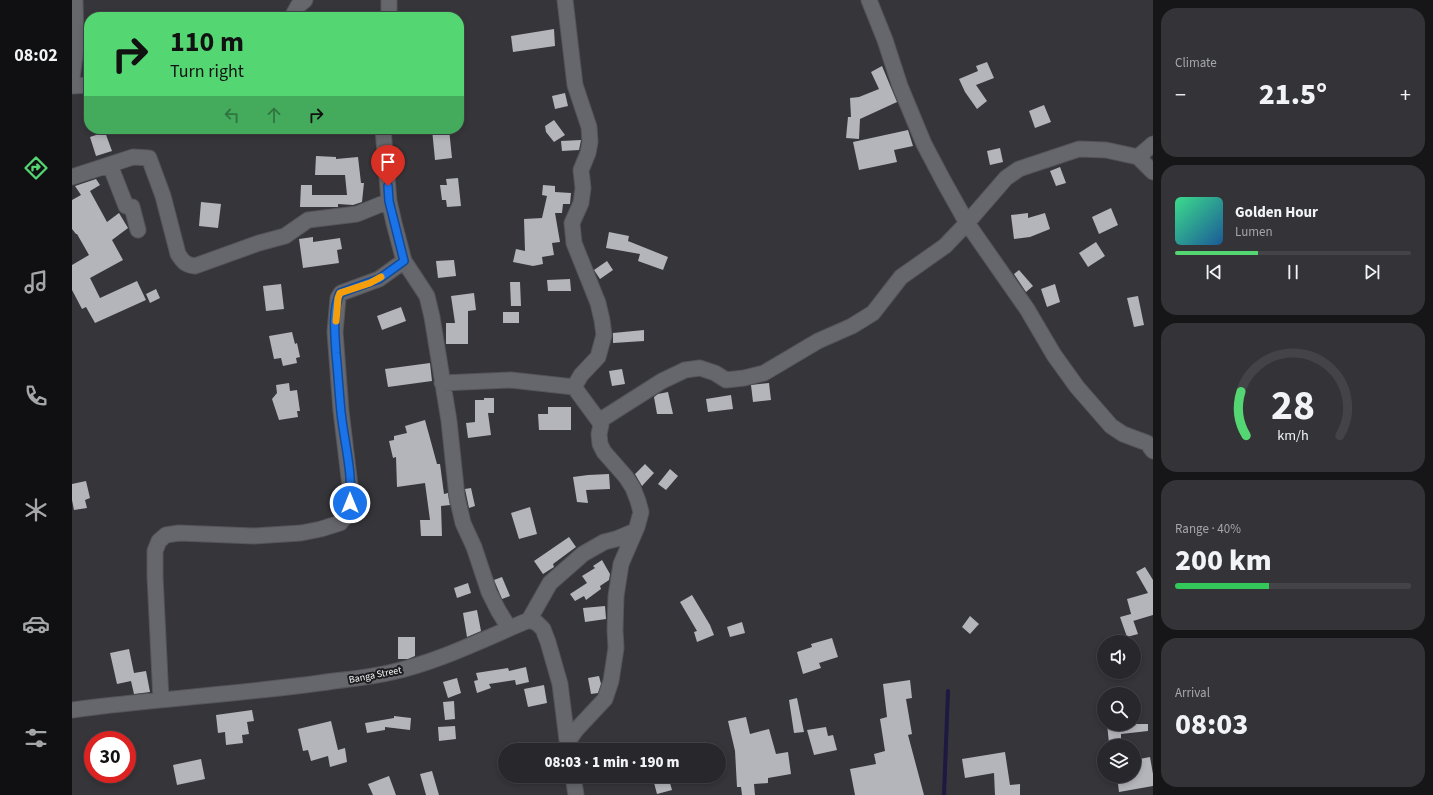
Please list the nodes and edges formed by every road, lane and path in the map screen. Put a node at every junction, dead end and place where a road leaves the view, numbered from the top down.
1 (75, 0) edge
2 (305, 0) edge
3 (389, 0) edge
4 (565, 0) edge
5 (869, 0) edge
6 (295, 12) edge
7 (389, 12) edge
8 (73, 38) edge
9 (72, 78) edge
10 (84, 85) edge
11 (72, 86) edge
12 (383, 134) edge
13 (1153, 144) edge
14 (1138, 157) junction
15 (110, 165) junction
16 (1153, 172) edge
17 (72, 177) edge
18 (389, 201) junction
19 (967, 224) junction
20 (138, 230) dead end
21 (404, 261) junction
22 (442, 383) junction
23 (574, 386) junction
24 (599, 421) junction
25 (1151, 444) edge
26 (635, 531) junction
27 (529, 620) junction
28 (509, 628) junction
29 (161, 700) junction
30 (72, 710) edge
31 (567, 743) edge
32 (571, 743) edge
33 (574, 783) edge
34 (576, 795) edge

1 - 8 street
2 - 6 street
3 - 7 street
4 - 23 street
5 - 19 street
8 - 9 street
10 - 11 street
12 - 18 street
13 - 14 street
14 - 16 street
14 - 19 street
15 - 17 street
15 - 18 street
15 - 20 street
18 - 21 street
19 - 24 street
19 - 25 street
21 - 22 street
21 - 29 street
22 - 23 street
22 - 28 street
23 - 24 street
24 - 26 street
26 - 27 street
26 - 32 street
27 - 28 street, Banga Street
27 - 31 street
28 - 29 street, Banga Street
29 - 30 street, Banga Street
33 - 34 street

